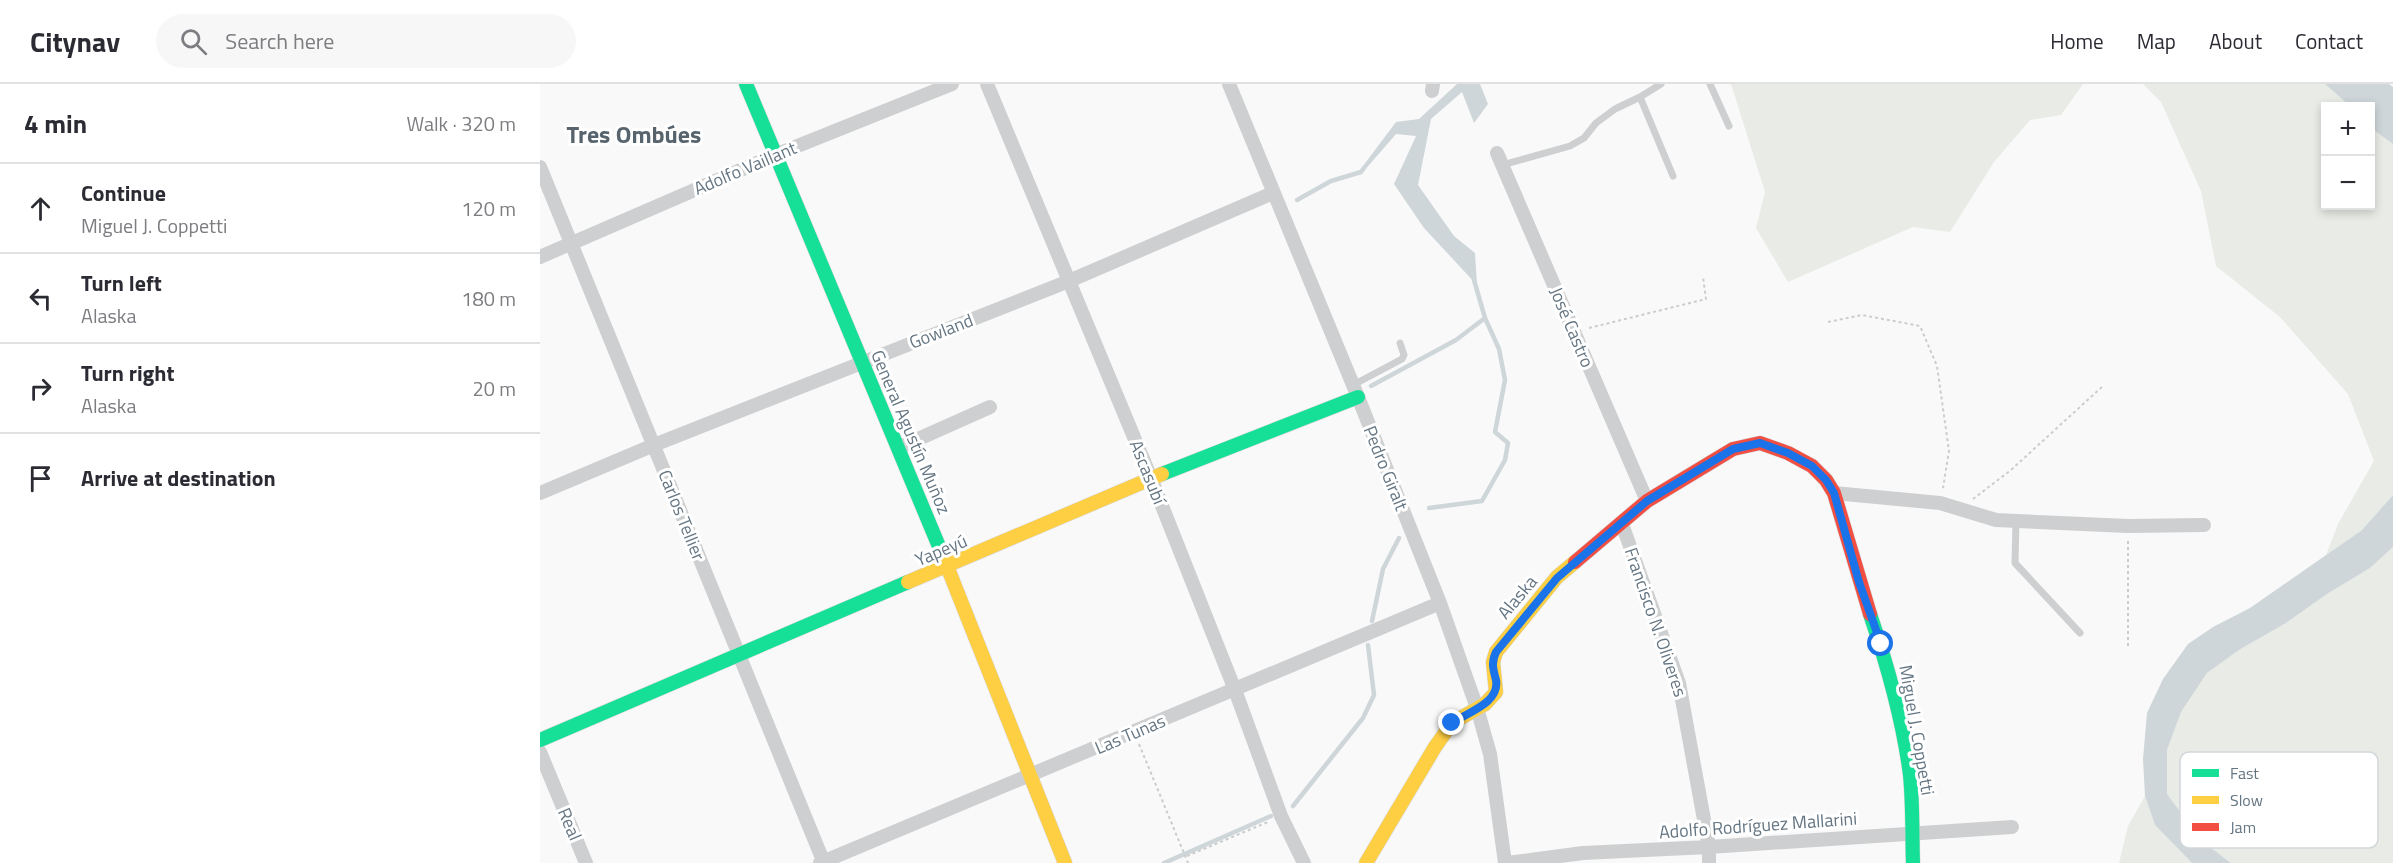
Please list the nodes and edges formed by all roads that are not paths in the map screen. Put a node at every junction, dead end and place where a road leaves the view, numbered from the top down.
1 (746, 84) edge
2 (952, 84) edge
3 (987, 84) edge
4 (1229, 84) edge
5 (1661, 84) edge
6 (1710, 84) edge
7 (1640, 98) junction
8 (1729, 126) dead end
9 (775, 154) junction
10 (1499, 159) joint
11 (540, 167) edge
12 (1673, 176) dead end
13 (1274, 193) junction
14 (572, 244) junction
15 (540, 257) edge
16 (1069, 281) junction
17 (1400, 343) dead end
18 (862, 362) junction
19 (1355, 391) junction
20 (990, 407) dead end
21 (654, 445) junction
22 (898, 448) junction
23 (1788, 453) joint
24 (1151, 478) junction
25 (540, 493) edge
26 (1834, 493) junction
27 (1647, 501) junction
28 (2016, 521) junction
29 (1622, 524) junction
30 (2204, 525) dead end
31 (948, 567) junction
32 (1440, 603) junction
33 (2080, 633) dead end
34 (739, 657) junction
35 (1235, 690) junction
36 (1477, 708) junction
37 (540, 740) edge
38 (540, 752) edge
39 (1030, 777) junction
40 (2012, 827) dead end
41 (1913, 834) junction
42 (1709, 847) junction
43 (823, 862) edge
44 (586, 863) edge
45 (1065, 863) edge
46 (1304, 863) edge
47 (1367, 863) edge
48 (1506, 863) edge
49 (1709, 863) edge
50 (1913, 863) edge

1 - 9 street, General Agustín Muñoz
2 - 9 street, Adolfo Vaillant
3 - 16 street, Ascasubí
4 - 13 street, Pedro Giralt
5 - 7 lane
6 - 8 lane
7 - 10 lane
7 - 12 lane
9 - 14 street, Adolfo Vaillant
9 - 18 street, General Agustín Muñoz
10 - 27 street, José Castro
11 - 14 street, Carlos Tellier
13 - 16 street, Gowland
13 - 19 street, Pedro Giralt
14 - 15 street, Adolfo Vaillant
14 - 21 street, Carlos Tellier
16 - 18 street, Gowland
16 - 24 street, Ascasubí
17 - 19 lane
18 - 21 street, Gowland
18 - 22 street, General Agustín Muñoz
19 - 24 street, Yapeyú
19 - 32 street, Pedro Giralt
20 - 22 street
21 - 25 street, Gowland
21 - 34 street, Carlos Tellier
22 - 31 street, General Agustín Muñoz
23 - 26 street, Miguel J. Coppetti
23 - 27 street, Alaska
24 - 31 street, Yapeyú
24 - 35 street, Ascasubí
26 - 28 street
26 - 41 street, Miguel J. Coppetti
27 - 29 street, Alaska
28 - 30 street
28 - 33 lane
29 - 36 street, Alaska
29 - 42 street, Francisco N. Oliveres
31 - 34 street, Yapeyú
31 - 39 street, General Agustín Muñoz
32 - 35 street, Las Tunas
32 - 36 street, Pedro Giralt
34 - 37 street, Yapeyú
34 - 43 street, Carlos Tellier
35 - 39 street, Las Tunas
35 - 46 street, Ascasubí
36 - 47 street, Alaska
36 - 48 street, Pedro Giralt
38 - 44 street, Real
39 - 43 street, Las Tunas
39 - 45 street, General Agustín Muñoz
40 - 41 street, Adolfo Rodríguez Mallarini
41 - 42 street, Adolfo Rodríguez Mallarini
41 - 50 street, Miguel J. Coppetti
42 - 48 street, Adolfo Rodríguez Mallarini
42 - 49 street, Francisco N. Oliveres

